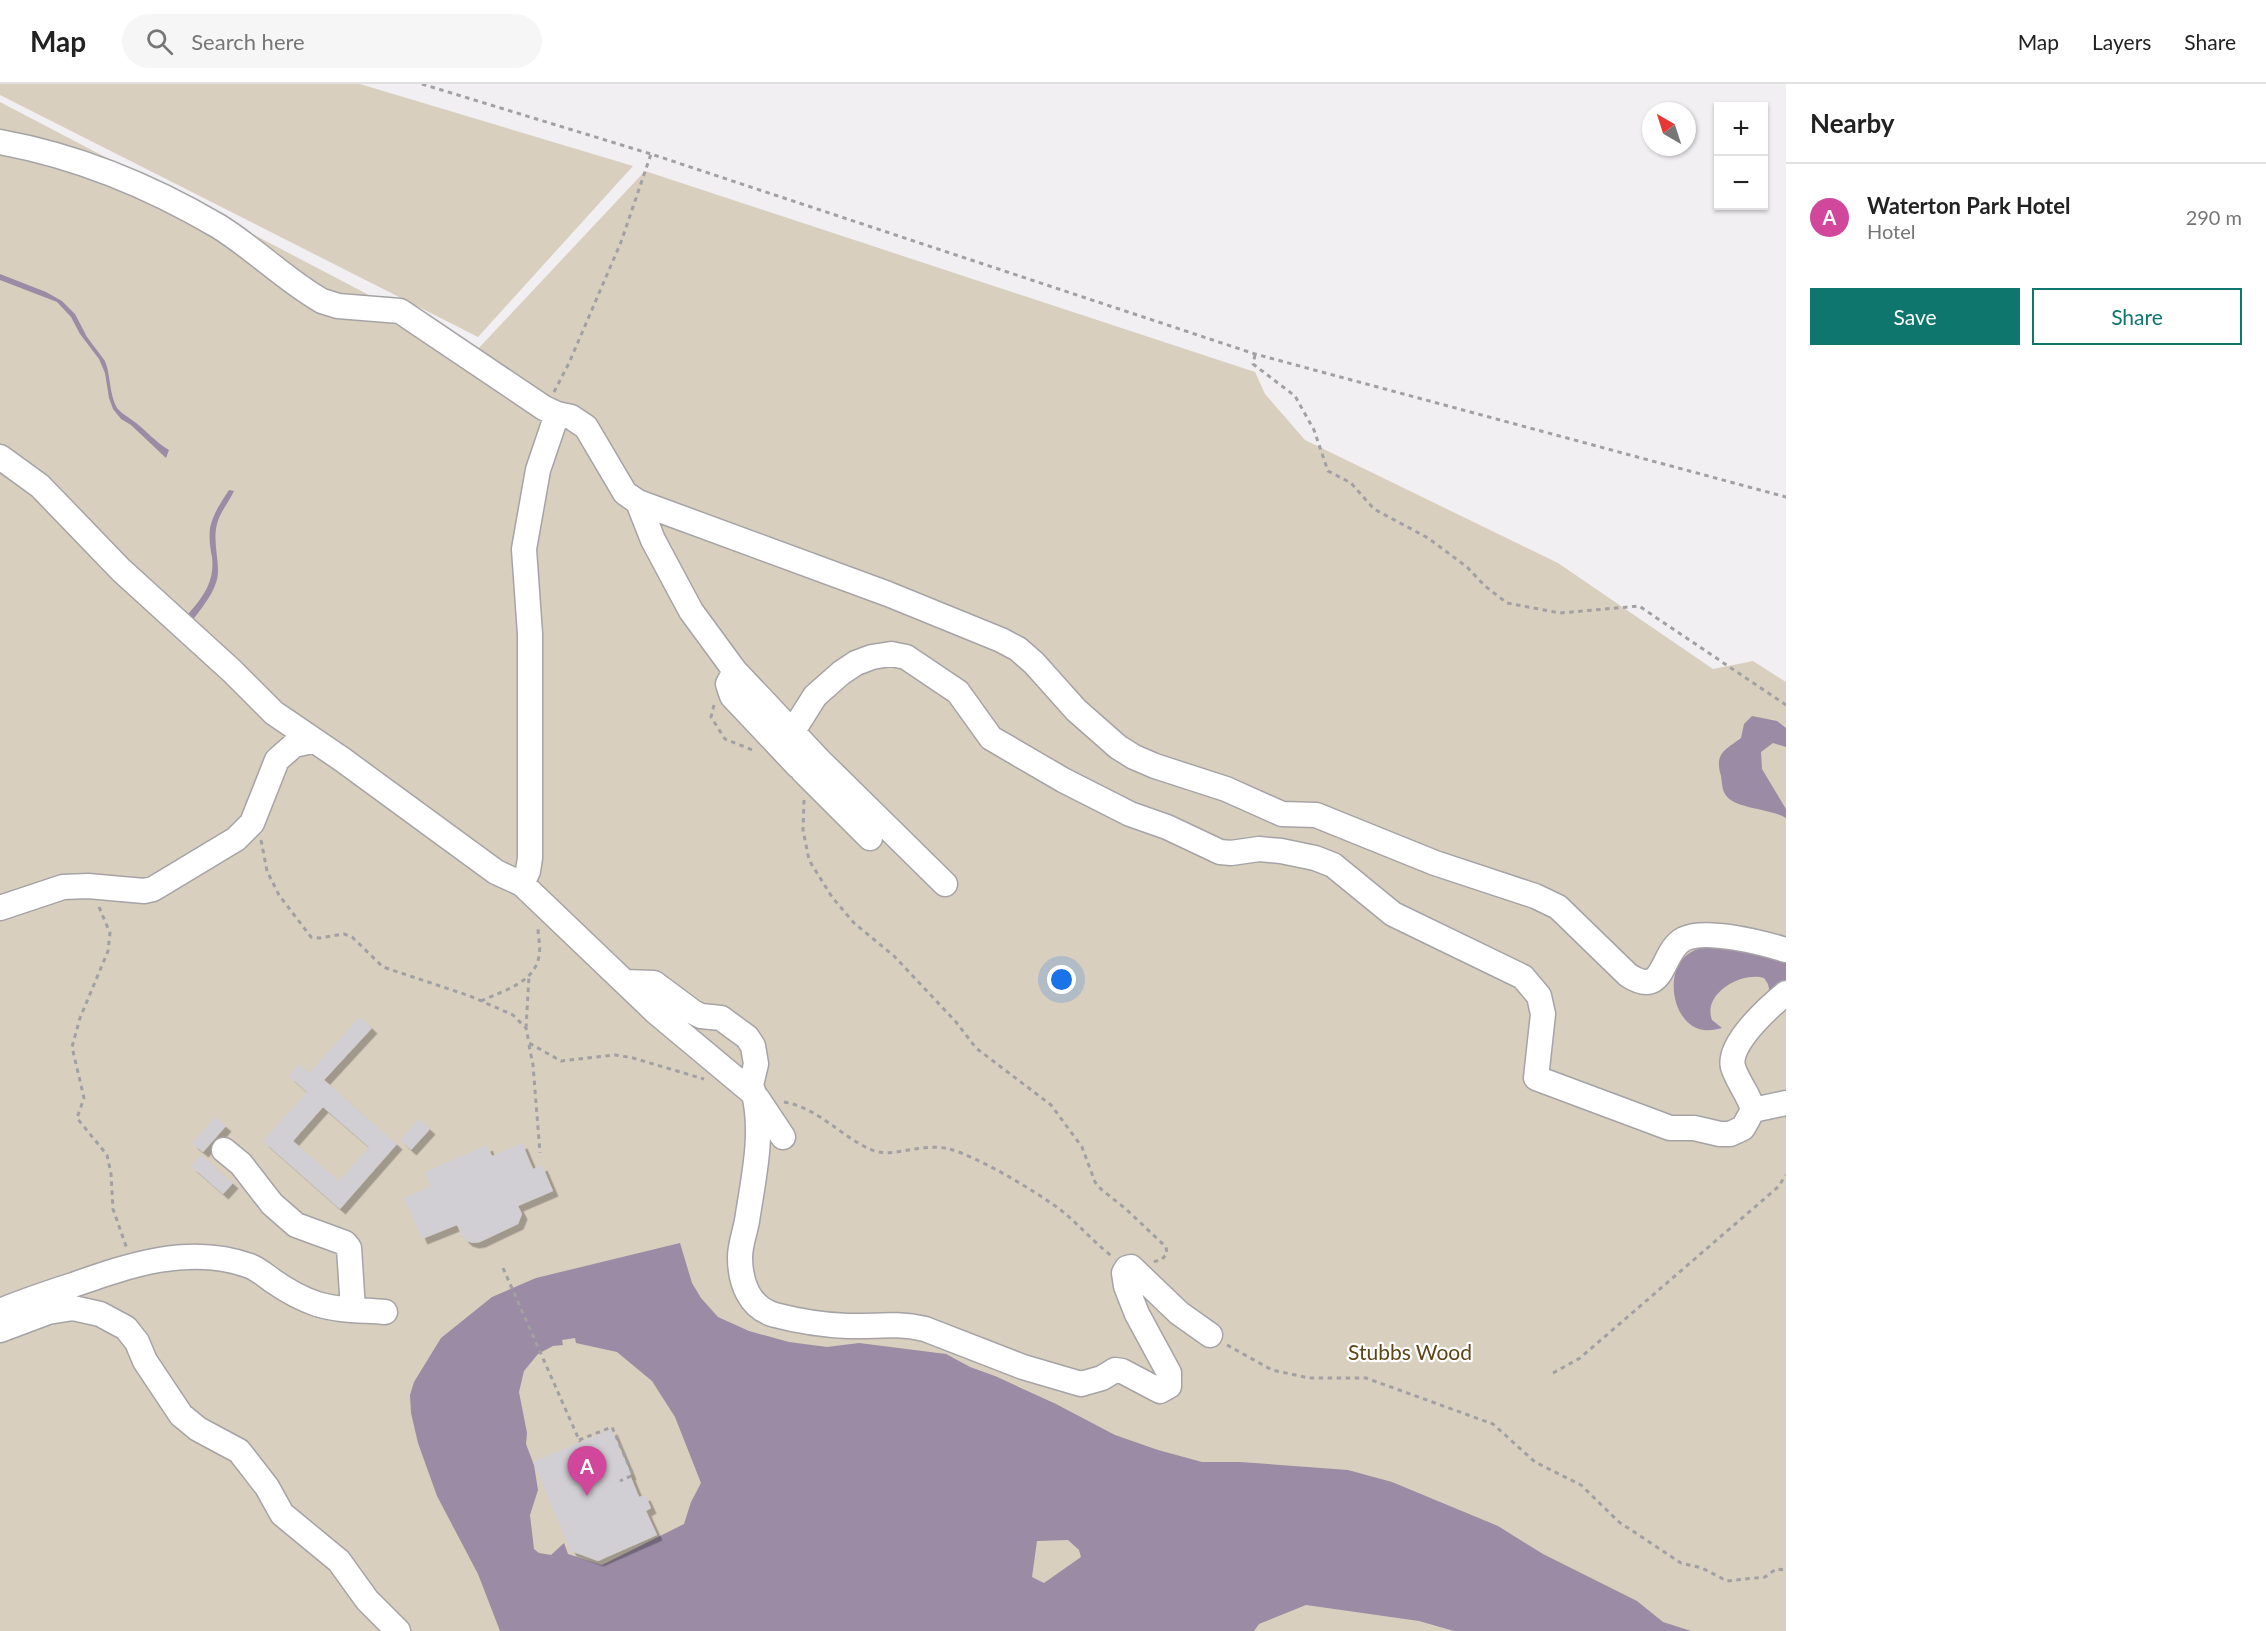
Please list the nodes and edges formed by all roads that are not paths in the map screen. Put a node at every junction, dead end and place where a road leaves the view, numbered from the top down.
1 (0, 142) edge
2 (554, 413) junction
3 (0, 458) edge
4 (638, 502) junction
5 (735, 671) junction
6 (788, 728) junction
7 (312, 741) junction
8 (870, 838) dead end
9 (945, 884) dead end
10 (528, 889) junction
11 (0, 908) edge
12 (1786, 950) edge
13 (625, 982) junction
14 (1786, 993) edge
15 (754, 1094) junction
16 (1786, 1103) edge
17 (1753, 1110) junction
18 (783, 1137) dead end
19 (224, 1150) dead end
20 (353, 1308) junction
21 (0, 1311) edge
22 (385, 1312) dead end
23 (0, 1330) edge
24 (1210, 1335) road end
25 (398, 1631) edge

1 - 2 lane
2 - 4 lane
2 - 10 lane
3 - 7 lane
4 - 5 lane
4 - 12 lane
5 - 6 lane
5 - 8 lane
6 - 9 lane
6 - 17 lane
7 - 10 lane
7 - 11 lane
10 - 13 lane
13 - 15 lane
13 - 15 lane
14 - 17 lane
15 - 18 lane
15 - 24 lane
16 - 17 lane
19 - 20 lane
20 - 21 lane
20 - 22 lane
23 - 25 lane

